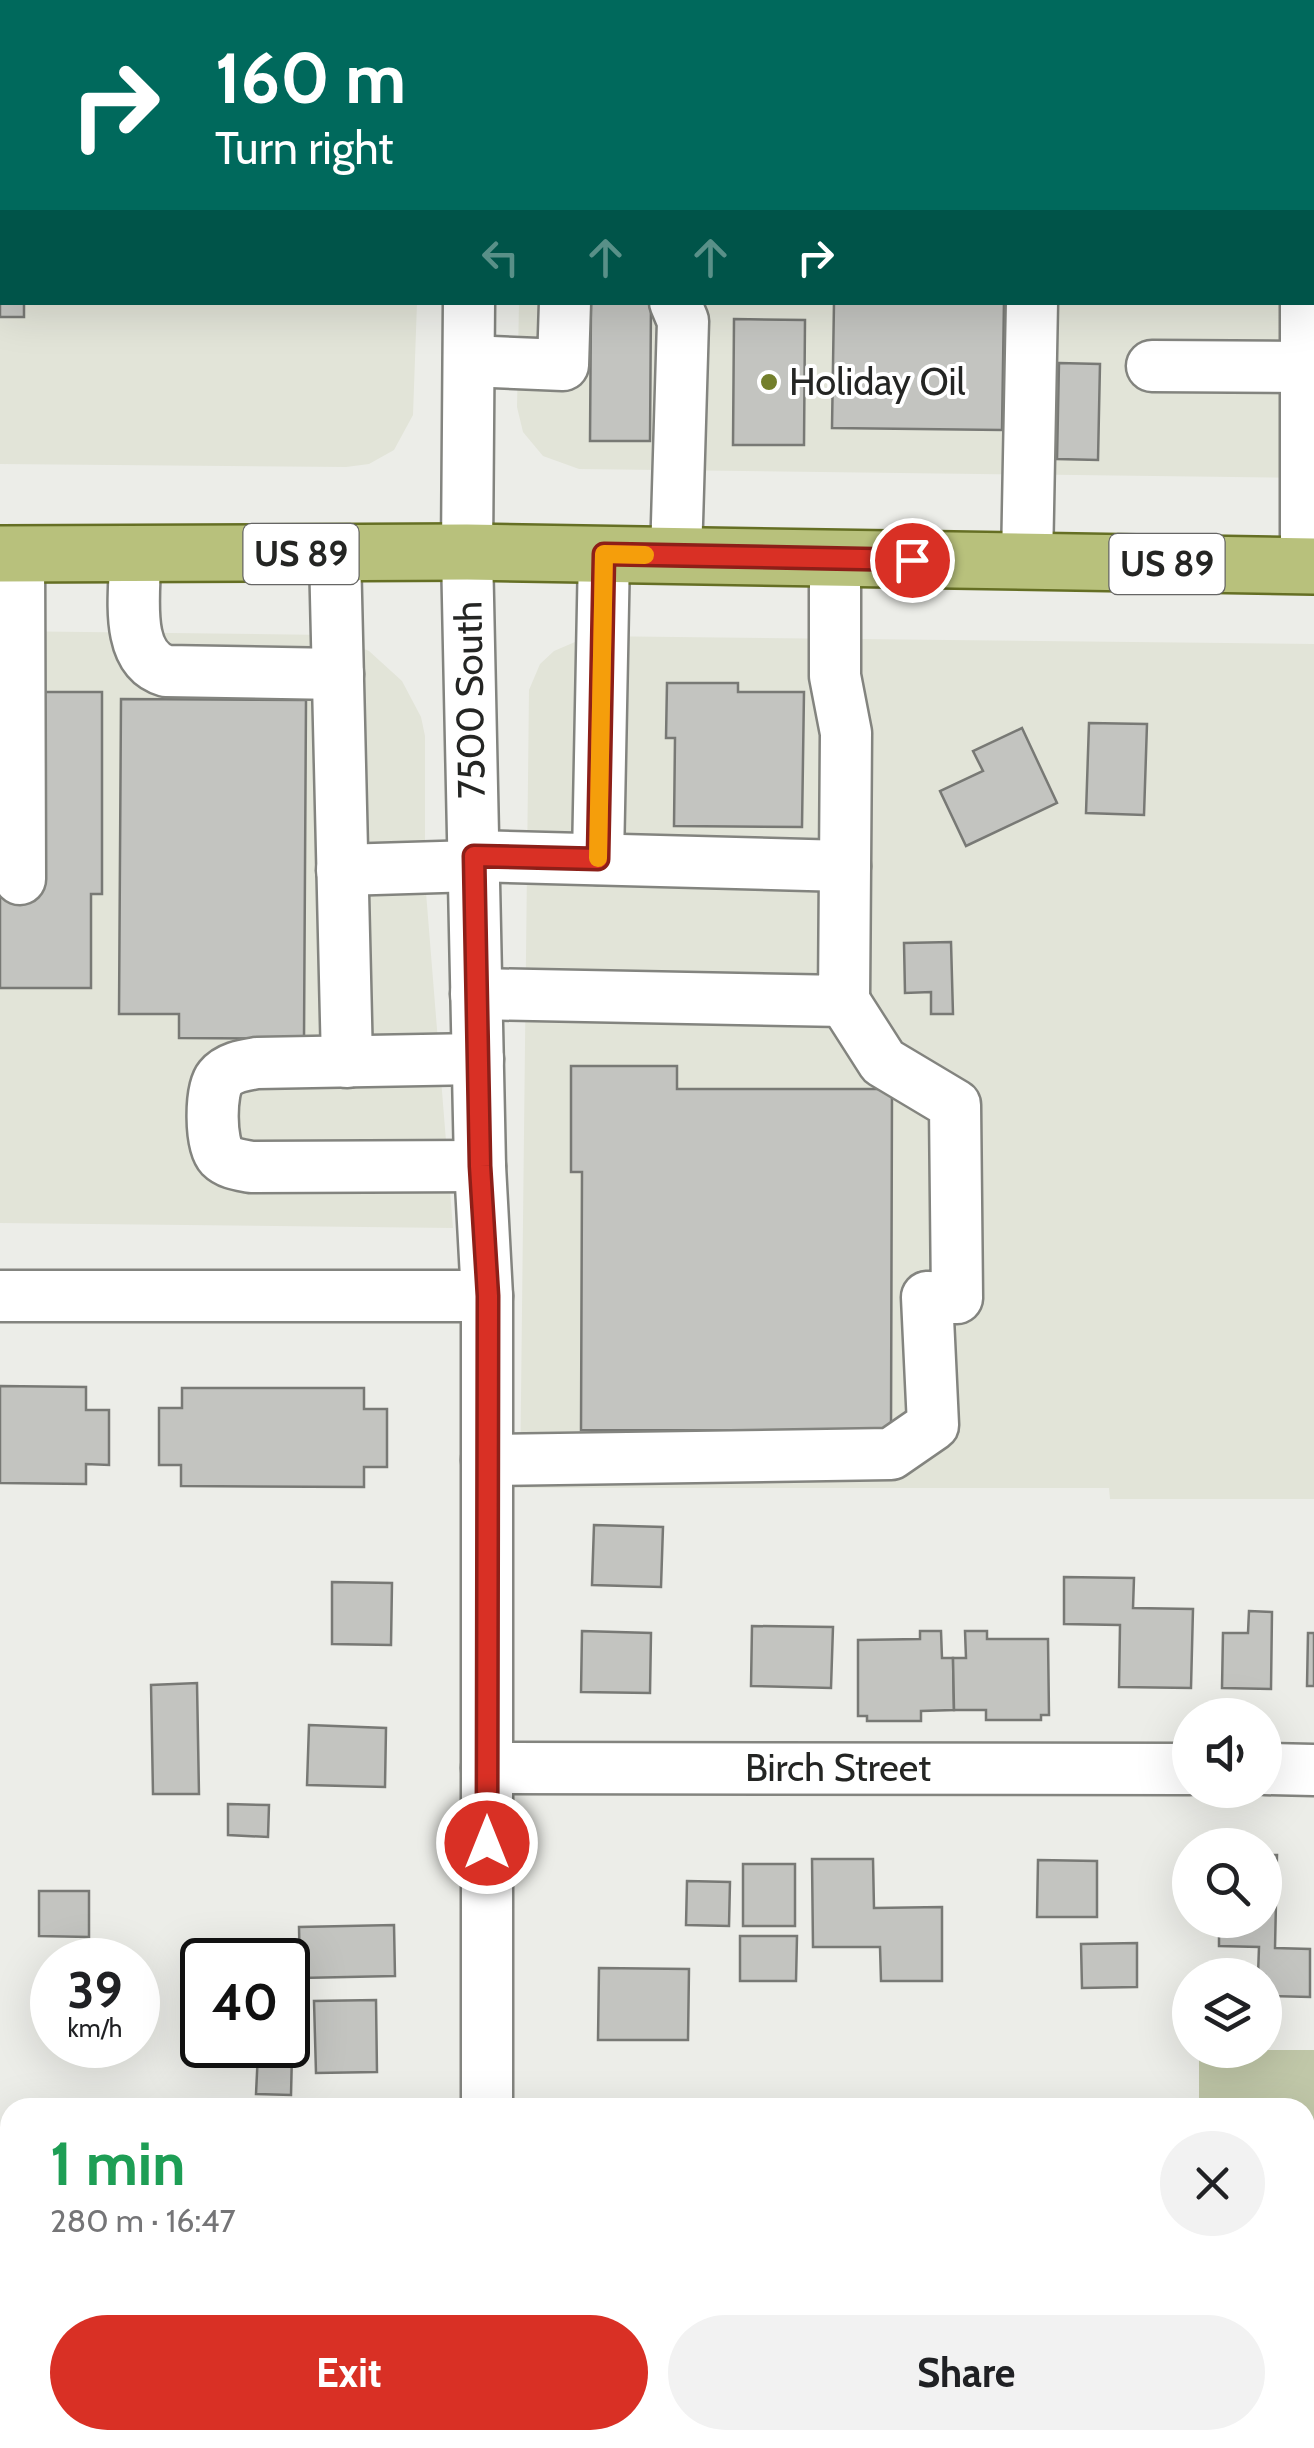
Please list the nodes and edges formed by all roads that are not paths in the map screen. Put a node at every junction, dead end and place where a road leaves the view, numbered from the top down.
1 (469, 305) edge
2 (565, 305) edge
3 (676, 305) edge
4 (1032, 305) edge
5 (1306, 305) edge
6 (470, 362) junction
7 (1152, 366) dead end
8 (1306, 367) junction
9 (468, 552) junction
10 (9, 554) edge
11 (135, 554) junction
12 (335, 554) junction
13 (604, 554) junction
14 (676, 556) junction
15 (835, 558) junction
16 (1027, 562) junction
17 (1310, 566) edge
18 (338, 674) junction
19 (598, 859) junction
20 (474, 861) junction
21 (845, 866) junction
22 (342, 870) junction
23 (20, 879) dead end
24 (476, 994) junction
25 (844, 1001) junction
26 (478, 1060) junction
27 (347, 1062) junction
28 (480, 1166) junction
29 (0, 1296) edge
30 (488, 1296) junction
31 (487, 1460) junction
32 (487, 1768) junction
33 (1172, 1769) edge
34 (1282, 1770) edge
35 (1314, 1770) edge
36 (487, 2098) edge

1 - 6 street, 7500 South
2 - 6 street
3 - 14 street
4 - 16 street
5 - 8 street
6 - 9 street, 7500 South
7 - 8 street
8 - 17 street
9 - 12 main road, US 89
9 - 13 main road, US 89
9 - 20 street, 7500 South
10 - 11 main road, US 89
10 - 23 street
11 - 12 main road, US 89
11 - 18 street
12 - 18 street
13 - 14 main road, US 89
13 - 19 street
14 - 15 main road, US 89
15 - 16 main road, US 89
15 - 21 street
16 - 17 main road, US 89
18 - 22 street
19 - 20 street
19 - 21 street
20 - 22 street
20 - 24 street, 7500 South
21 - 25 street
22 - 27 street
24 - 25 street
24 - 26 street, 7500 South
25 - 31 street
26 - 27 street
26 - 28 street, 7500 South
27 - 28 street
28 - 30 street, 7500 South
29 - 30 street
30 - 31 street, 7500 South
31 - 32 street, 7500 South
32 - 33 street, Birch Street
32 - 36 street, 7500 South
34 - 35 street

